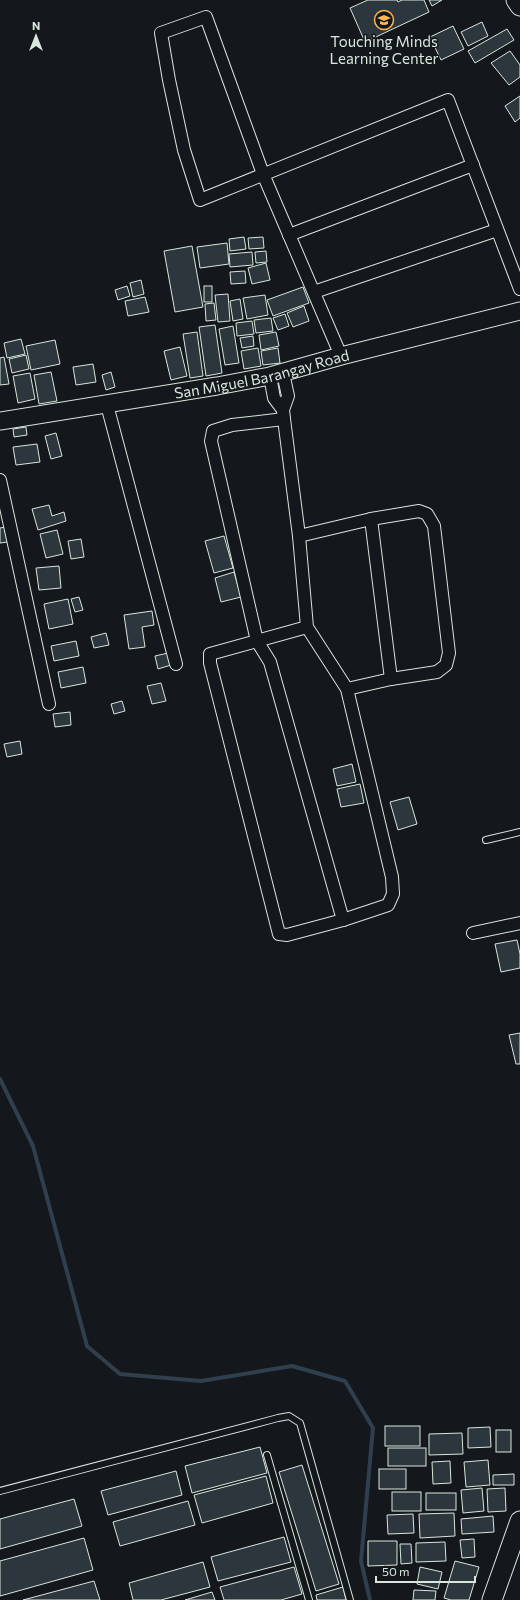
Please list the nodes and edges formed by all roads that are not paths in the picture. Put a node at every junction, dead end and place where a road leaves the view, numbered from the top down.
1 (516, 0) edge
2 (520, 6) edge
3 (473, 165) junction
4 (263, 174) junction
5 (497, 230) junction
6 (289, 235) junction
7 (520, 289) edge
8 (314, 292) junction
9 (520, 311) edge
10 (341, 356) junction
11 (277, 374) junction
12 (107, 404) junction
13 (283, 415) junction
14 (0, 421) edge
15 (0, 480) edge
16 (371, 519) junction
17 (299, 536) junction
18 (307, 627) junction
19 (257, 641) junction
20 (176, 664) dead end
21 (391, 679) junction
22 (347, 689) junction
23 (49, 704) dead end
24 (520, 832) edge
25 (486, 840) dead end
26 (343, 920) junction
27 (520, 923) edge
28 (472, 933) dead end
29 (267, 1455) dead end
30 (0, 1491) edge
31 (520, 1521) edge
32 (309, 1600) edge
33 (350, 1600) edge
34 (492, 1600) edge

1 - 2 main road
3 - 4 street
3 - 5 street
3 - 6 street
4 - 4 street
4 - 6 street
5 - 7 street
5 - 8 street
6 - 8 street
8 - 10 street
9 - 10 street, San Miguel Barangay Road
10 - 11 street, San Miguel Barangay Road
11 - 12 street, San Miguel Barangay Road
11 - 13 street
12 - 14 street, San Miguel Barangay Road
12 - 20 street
13 - 17 street
13 - 19 street
15 - 23 street
16 - 17 street
16 - 21 street
16 - 21 street
17 - 18 street
18 - 19 street
18 - 22 street
19 - 26 street
19 - 26 street
21 - 22 street
22 - 26 street
24 - 25 lane
27 - 28 street
29 - 32 lane
30 - 33 lane
31 - 34 main road

